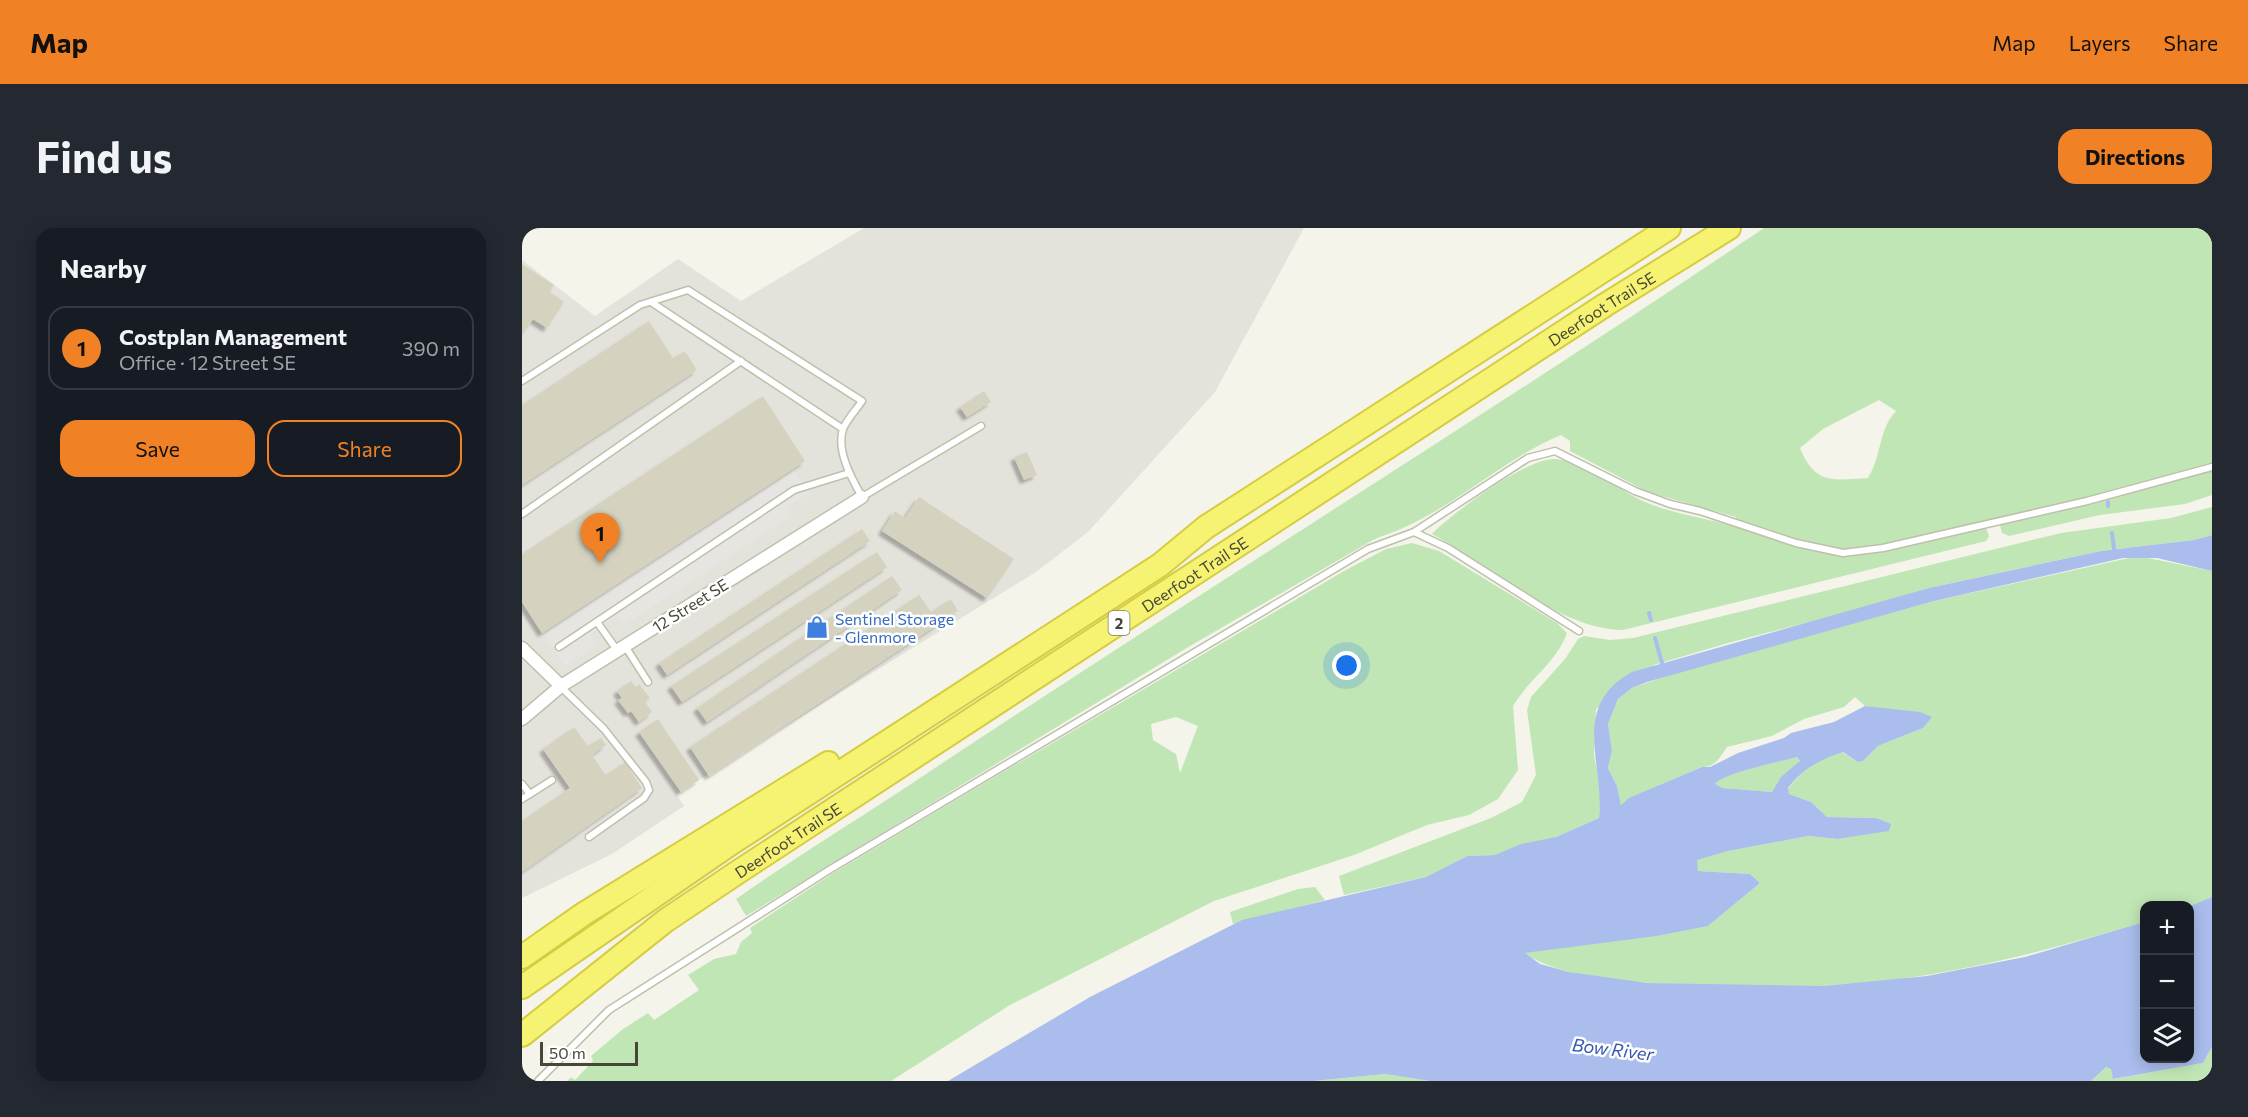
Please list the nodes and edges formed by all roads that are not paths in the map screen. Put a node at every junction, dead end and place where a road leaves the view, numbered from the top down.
1 (1669, 228) edge
2 (1729, 228) edge
3 (651, 302) junction
4 (741, 361) junction
5 (522, 381) edge
6 (981, 426) dead end
7 (843, 429) junction
8 (2212, 467) edge
9 (849, 473) junction
10 (862, 497) junction
11 (522, 514) edge
12 (1206, 527) junction
13 (1414, 532) junction
14 (597, 622) junction
15 (1579, 631) dead end
16 (559, 647) dead end
17 (522, 648) edge
18 (621, 648) junction
19 (648, 682) dead end
20 (561, 686) junction
21 (522, 719) edge
22 (552, 780) dead end
23 (522, 784) edge
24 (530, 794) junction
25 (522, 799) edge
26 (589, 837) dead end
27 (522, 957) edge
28 (522, 987) edge
29 (522, 1035) edge
30 (538, 1081) edge

1 - 12 highway, Deerfoot Trail SE / 2
2 - 29 highway, Deerfoot Trail SE / 2
3 - 4 lane
3 - 5 lane
3 - 7 lane
4 - 7 lane
4 - 11 lane
6 - 10 lane
7 - 9 lane
8 - 13 lane
9 - 10 lane
9 - 14 lane
10 - 18 street, 12 Street SE
12 - 27 highway
12 - 28 highway, Deerfoot Trail SE / 2
13 - 15 lane
13 - 30 lane
14 - 16 lane
14 - 18 lane
17 - 20 street
18 - 19 lane
18 - 20 street, 12 Street SE
20 - 21 street, 12 Street SE
20 - 26 lane
22 - 24 lane
23 - 24 lane
24 - 25 lane

